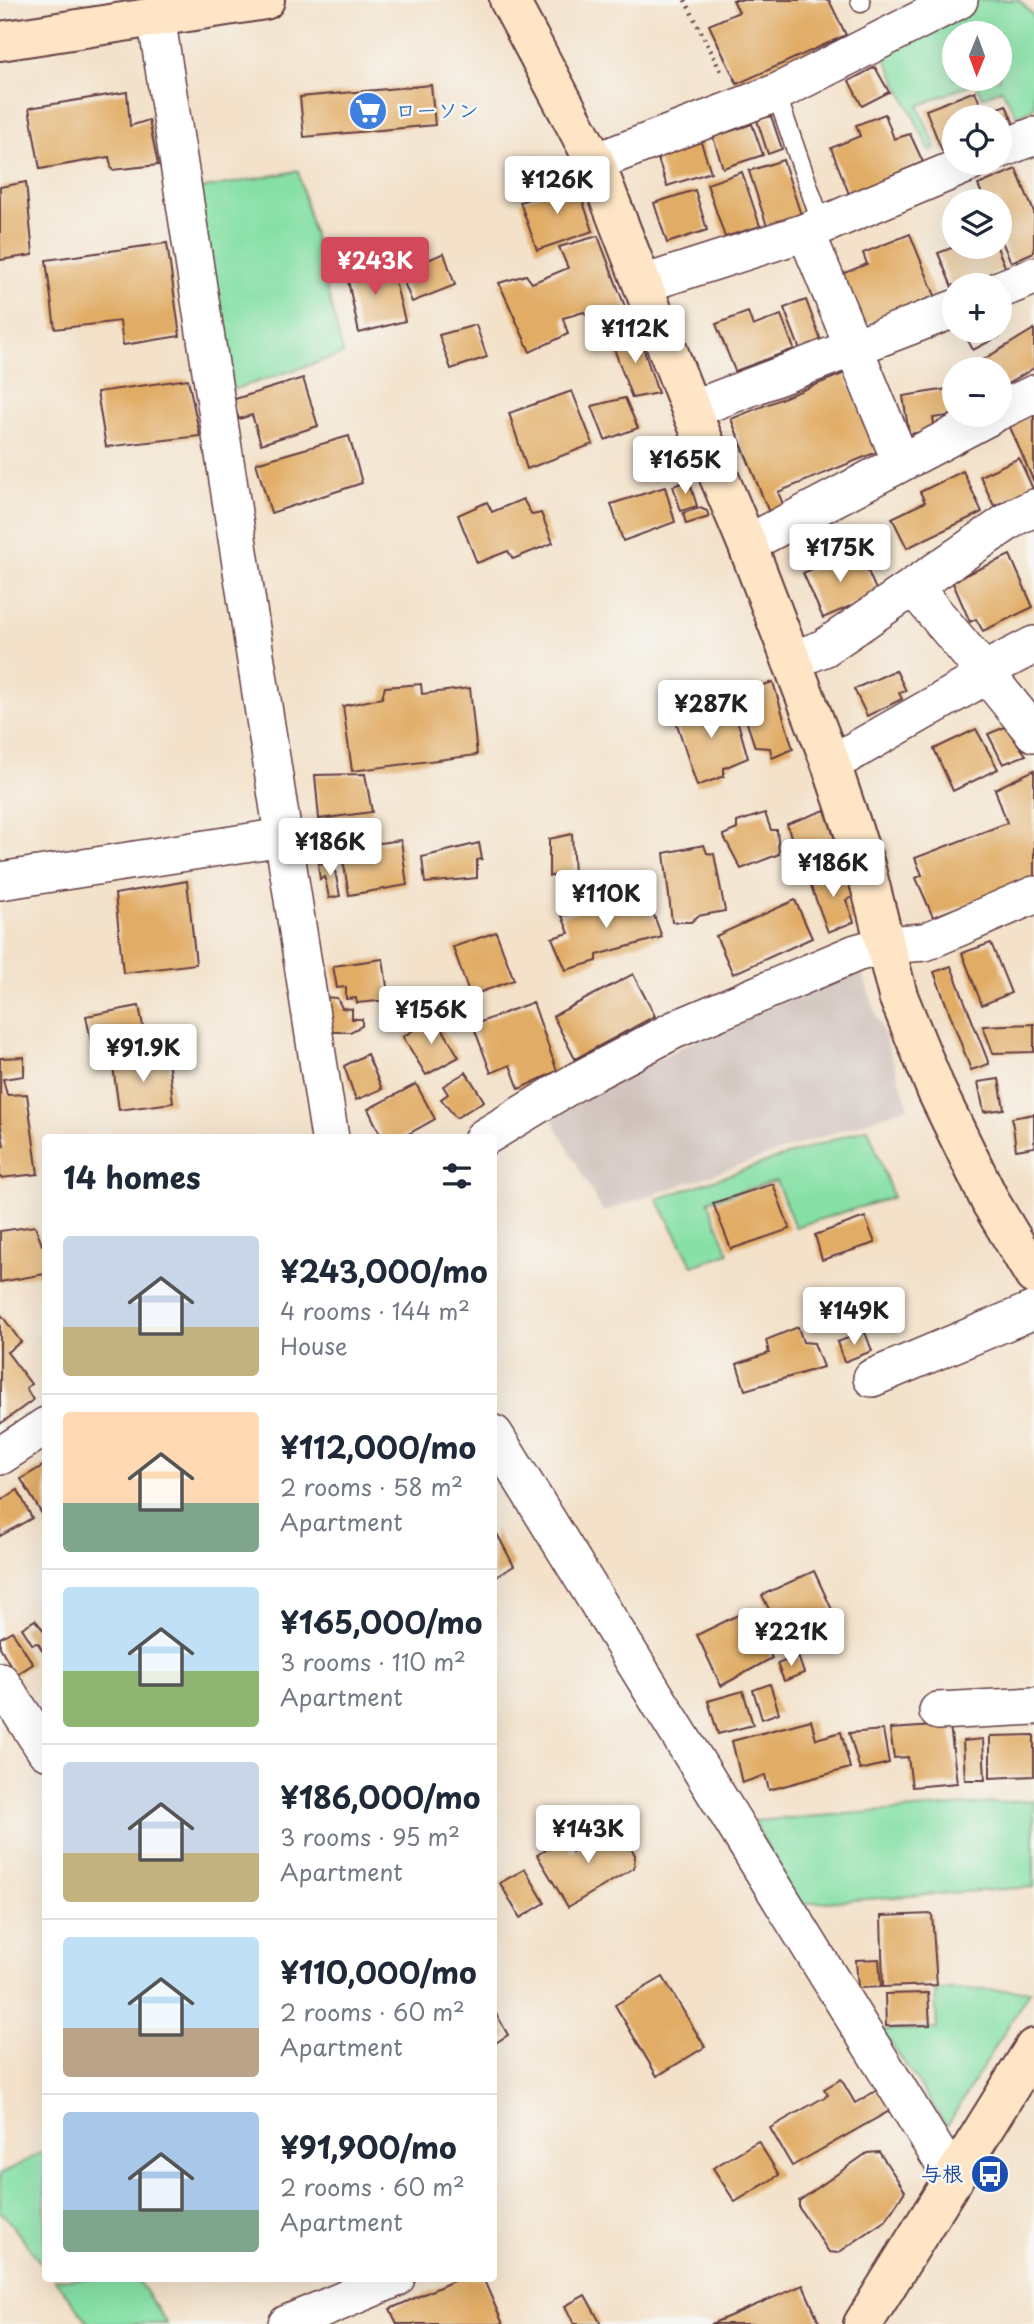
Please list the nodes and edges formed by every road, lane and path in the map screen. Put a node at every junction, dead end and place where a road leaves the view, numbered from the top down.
1 (265, 0) edge
2 (509, 0) edge
3 (685, 0) edge
4 (959, 0) edge
5 (156, 16) junction
6 (0, 41) edge
7 (776, 93) junction
8 (740, 109) junction
9 (1034, 136) edge
10 (1012, 145) edge
11 (595, 162) junction
12 (942, 175) edge
13 (814, 229) junction
14 (1034, 276) edge
15 (643, 284) junction
16 (1012, 285) edge
17 (942, 314) edge
18 (852, 350) junction
19 (1034, 394) edge
20 (1012, 405) edge
21 (691, 410) junction
22 (969, 427) edge
23 (901, 462) junction
24 (1034, 508) edge
25 (747, 544) junction
26 (914, 587) junction
27 (1034, 645) edge
28 (791, 661) junction
29 (987, 675) junction
30 (1034, 733) edge
31 (831, 764) junction
32 (283, 837) junction
33 (0, 881) edge
34 (1034, 895) edge
35 (885, 945) junction
36 (329, 1134) edge
37 (490, 1134) edge
38 (1034, 1275) edge
39 (1034, 1310) edge
40 (872, 1378) dead end
41 (42, 1429) edge
42 (497, 1439) edge
43 (0, 1456) edge
44 (0, 1681) edge
45 (1034, 1706) edge
46 (938, 1711) dead end
47 (42, 1745) edge
48 (1034, 2048) edge
49 (1021, 2083) edge
50 (954, 2180) junction
51 (390, 2282) edge
52 (347, 2313) edge
53 (287, 2324) edge
54 (863, 2324) edge

1 - 5 street
2 - 11 street
3 - 8 path
4 - 7 street
5 - 6 street
5 - 32 street
7 - 8 street
7 - 13 lane
8 - 11 street
9 - 10 street
11 - 15 street
12 - 13 street
13 - 15 street
13 - 18 street
14 - 16 street
15 - 21 street
17 - 18 street
18 - 21 street
18 - 23 street
19 - 20 street
21 - 25 street
22 - 23 street
23 - 25 street
24 - 26 street
25 - 28 street
26 - 28 street
26 - 29 street
27 - 29 street
28 - 31 street
29 - 30 street
29 - 31 street
31 - 35 street
32 - 33 street
32 - 36 street
34 - 35 street
35 - 37 street
35 - 38 street
39 - 40 street
41 - 43 street
42 - 50 street
44 - 47 street
45 - 46 street
48 - 49 street
49 - 50 street
50 - 54 street
51 - 52 street
52 - 53 street

